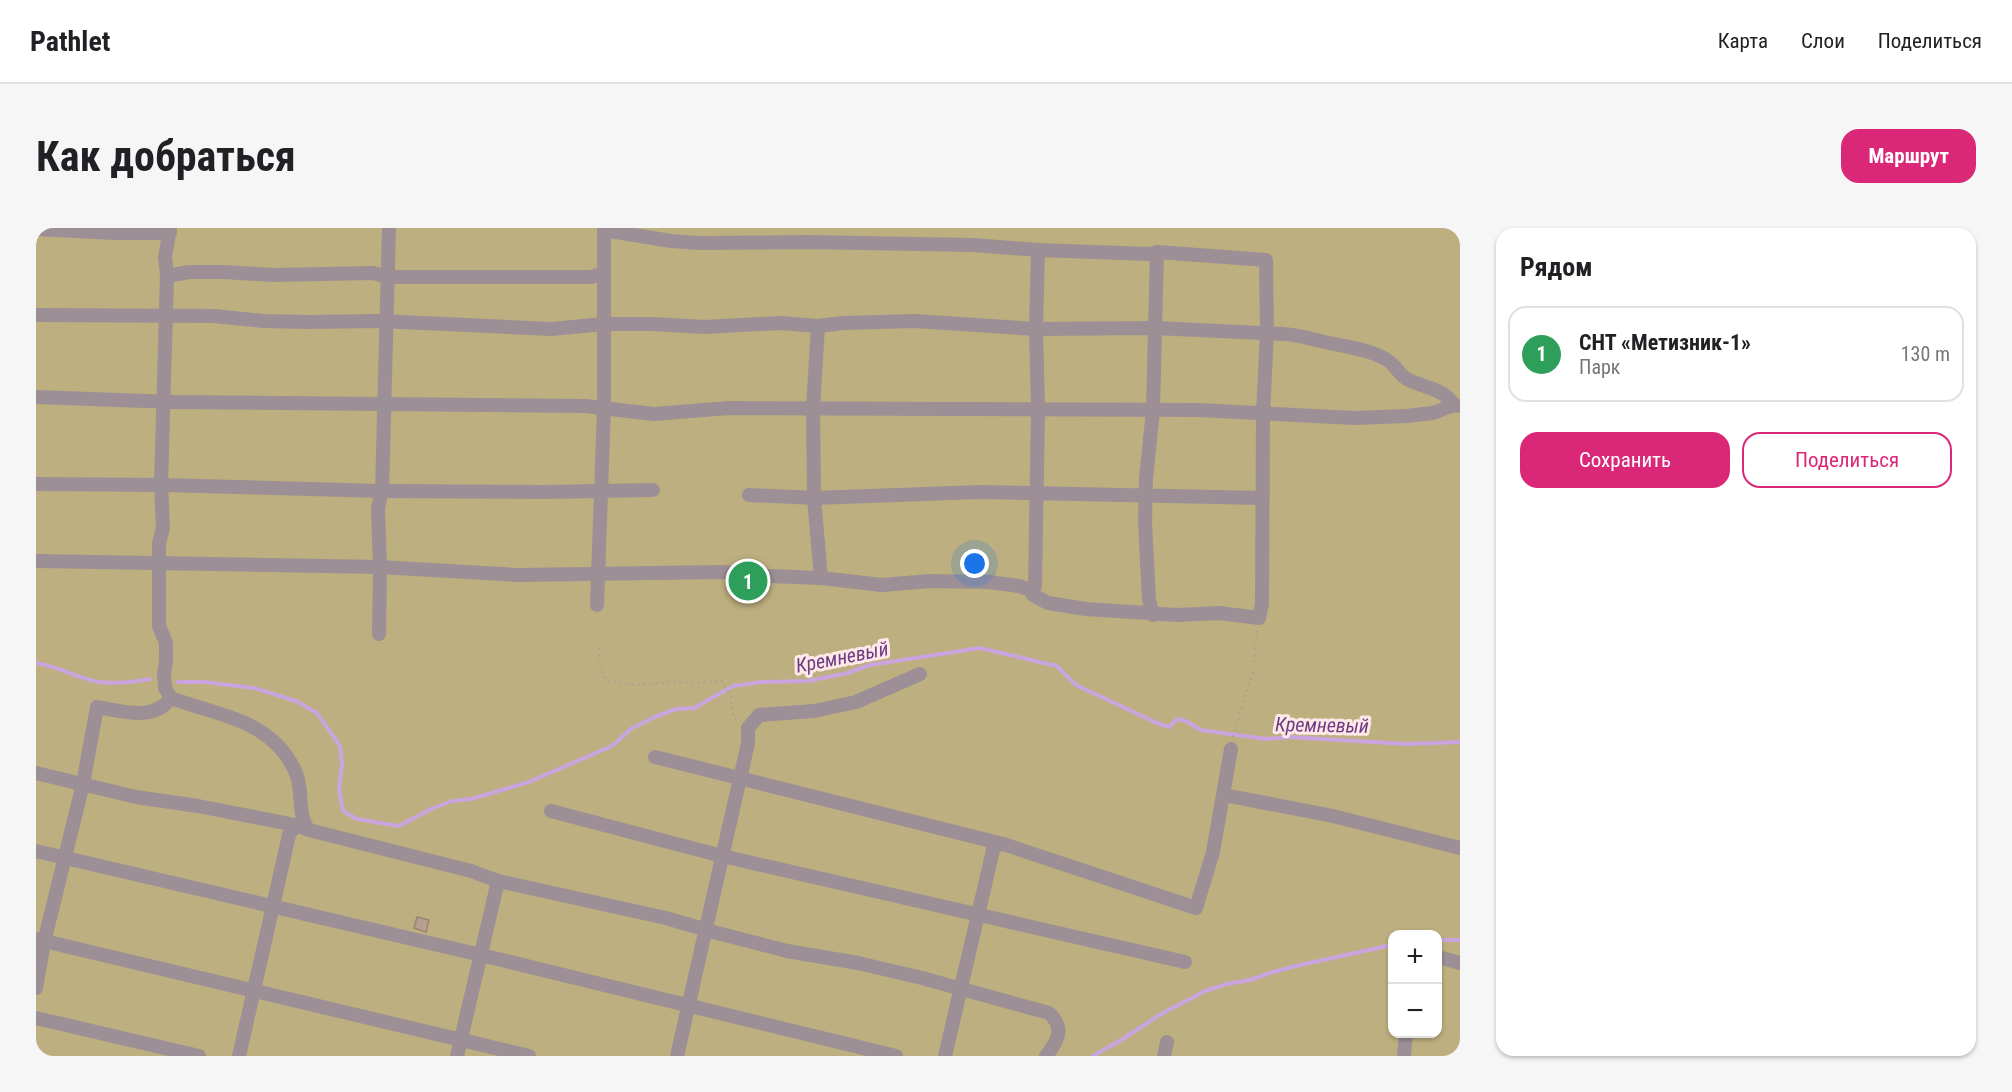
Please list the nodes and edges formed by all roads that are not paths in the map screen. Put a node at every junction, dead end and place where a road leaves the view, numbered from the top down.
1 (389, 228) edge
2 (36, 229) edge
3 (604, 229) edge
4 (170, 230) edge
5 (1038, 250) junction
6 (1156, 252) junction
7 (604, 273) junction
8 (167, 276) junction
9 (388, 277) junction
10 (36, 315) edge
11 (165, 317) junction
12 (386, 321) junction
13 (604, 324) junction
14 (818, 326) junction
15 (1155, 328) junction
16 (1036, 329) junction
17 (1267, 333) junction
18 (36, 397) edge
19 (165, 402) junction
20 (383, 405) junction
21 (1457, 406) edge
22 (604, 408) junction
23 (813, 408) junction
24 (1038, 409) junction
25 (1153, 410) junction
26 (1263, 414) junction
27 (36, 484) edge
28 (161, 485) junction
29 (653, 490) dead end
30 (382, 491) junction
31 (602, 491) junction
32 (1036, 494) junction
33 (749, 495) dead end
34 (1146, 495) junction
35 (814, 498) junction
36 (1262, 498) junction
37 (36, 561) edge
38 (159, 564) junction
39 (380, 567) junction
40 (599, 574) junction
41 (821, 578) junction
42 (1033, 595) dead end
43 (597, 605) dead end
44 (1153, 615) junction
45 (379, 634) dead end
46 (921, 674) dead end
47 (171, 698) junction
48 (1231, 750) road end
49 (655, 757) dead end
50 (36, 772) edge
51 (739, 778) junction
52 (83, 784) junction
53 (1224, 795) junction
54 (551, 811) dead end
55 (302, 827) junction
56 (1003, 844) junction
57 (1460, 848) edge
58 (36, 851) edge
59 (722, 855) junction
60 (66, 858) junction
61 (498, 881) junction
62 (272, 906) junction
63 (979, 914) junction
64 (706, 930) junction
65 (40, 940) edge
66 (481, 955) junction
67 (1442, 958) edge
68 (1185, 962) dead end
69 (1460, 963) edge
70 (36, 988) edge
71 (962, 990) junction
72 (254, 991) junction
73 (689, 1006) junction
74 (36, 1018) edge
75 (1406, 1038) edge
76 (461, 1040) junction
77 (199, 1056) edge
78 (238, 1056) edge
79 (457, 1056) edge
80 (529, 1056) edge
81 (676, 1056) edge
82 (896, 1056) edge
83 (945, 1056) edge
84 (1046, 1056) edge
85 (1404, 1056) edge

1 - 9 lane
2 - 4 lane
3 - 5 lane
3 - 7 lane
4 - 8 lane
5 - 6 lane
5 - 16 lane
6 - 15 lane
6 - 17 lane
7 - 9 lane
7 - 13 lane
8 - 9 lane
8 - 11 lane
9 - 12 lane
10 - 11 lane
11 - 12 lane
11 - 19 lane
12 - 13 lane
12 - 20 lane
13 - 14 lane
13 - 22 lane
14 - 16 lane
14 - 23 lane
15 - 16 lane
15 - 17 lane
15 - 25 lane
16 - 24 lane
17 - 21 lane
17 - 26 lane
18 - 19 lane
19 - 20 lane
19 - 28 lane
20 - 22 lane
20 - 30 lane
21 - 26 lane
22 - 23 lane
22 - 31 lane
23 - 24 lane
23 - 35 lane
24 - 25 lane
24 - 32 lane
25 - 26 lane
25 - 34 lane
26 - 36 lane
27 - 28 lane
28 - 30 lane
28 - 38 lane
29 - 31 lane
30 - 31 lane
30 - 39 lane
31 - 40 lane
32 - 34 lane
32 - 35 lane
32 - 41 lane
33 - 35 lane
34 - 36 lane
34 - 44 lane
35 - 41 lane
36 - 44 lane
37 - 38 lane
38 - 39 lane
38 - 47 lane
39 - 40 lane
39 - 45 lane
40 - 41 lane
40 - 43 lane
42 - 44 lane
46 - 51 lane
47 - 52 lane
47 - 55 lane
48 - 53 lane
49 - 51 lane
50 - 52 lane
51 - 56 lane
51 - 59 lane
52 - 55 lane
52 - 60 lane
53 - 56 lane
53 - 57 lane
54 - 59 lane
55 - 61 lane
55 - 62 lane
56 - 63 lane
58 - 60 lane
59 - 63 lane
59 - 64 lane
60 - 62 lane
60 - 65 lane
61 - 64 lane
61 - 66 lane
62 - 66 lane
62 - 72 lane
63 - 68 lane
63 - 71 lane
64 - 71 lane
64 - 73 lane
65 - 70 lane
65 - 72 lane
66 - 73 lane
66 - 76 lane
67 - 69 lane
71 - 83 lane
71 - 84 lane
72 - 76 lane
72 - 78 lane
73 - 81 lane
73 - 82 lane
74 - 77 lane
75 - 85 lane
76 - 79 lane
76 - 80 lane

